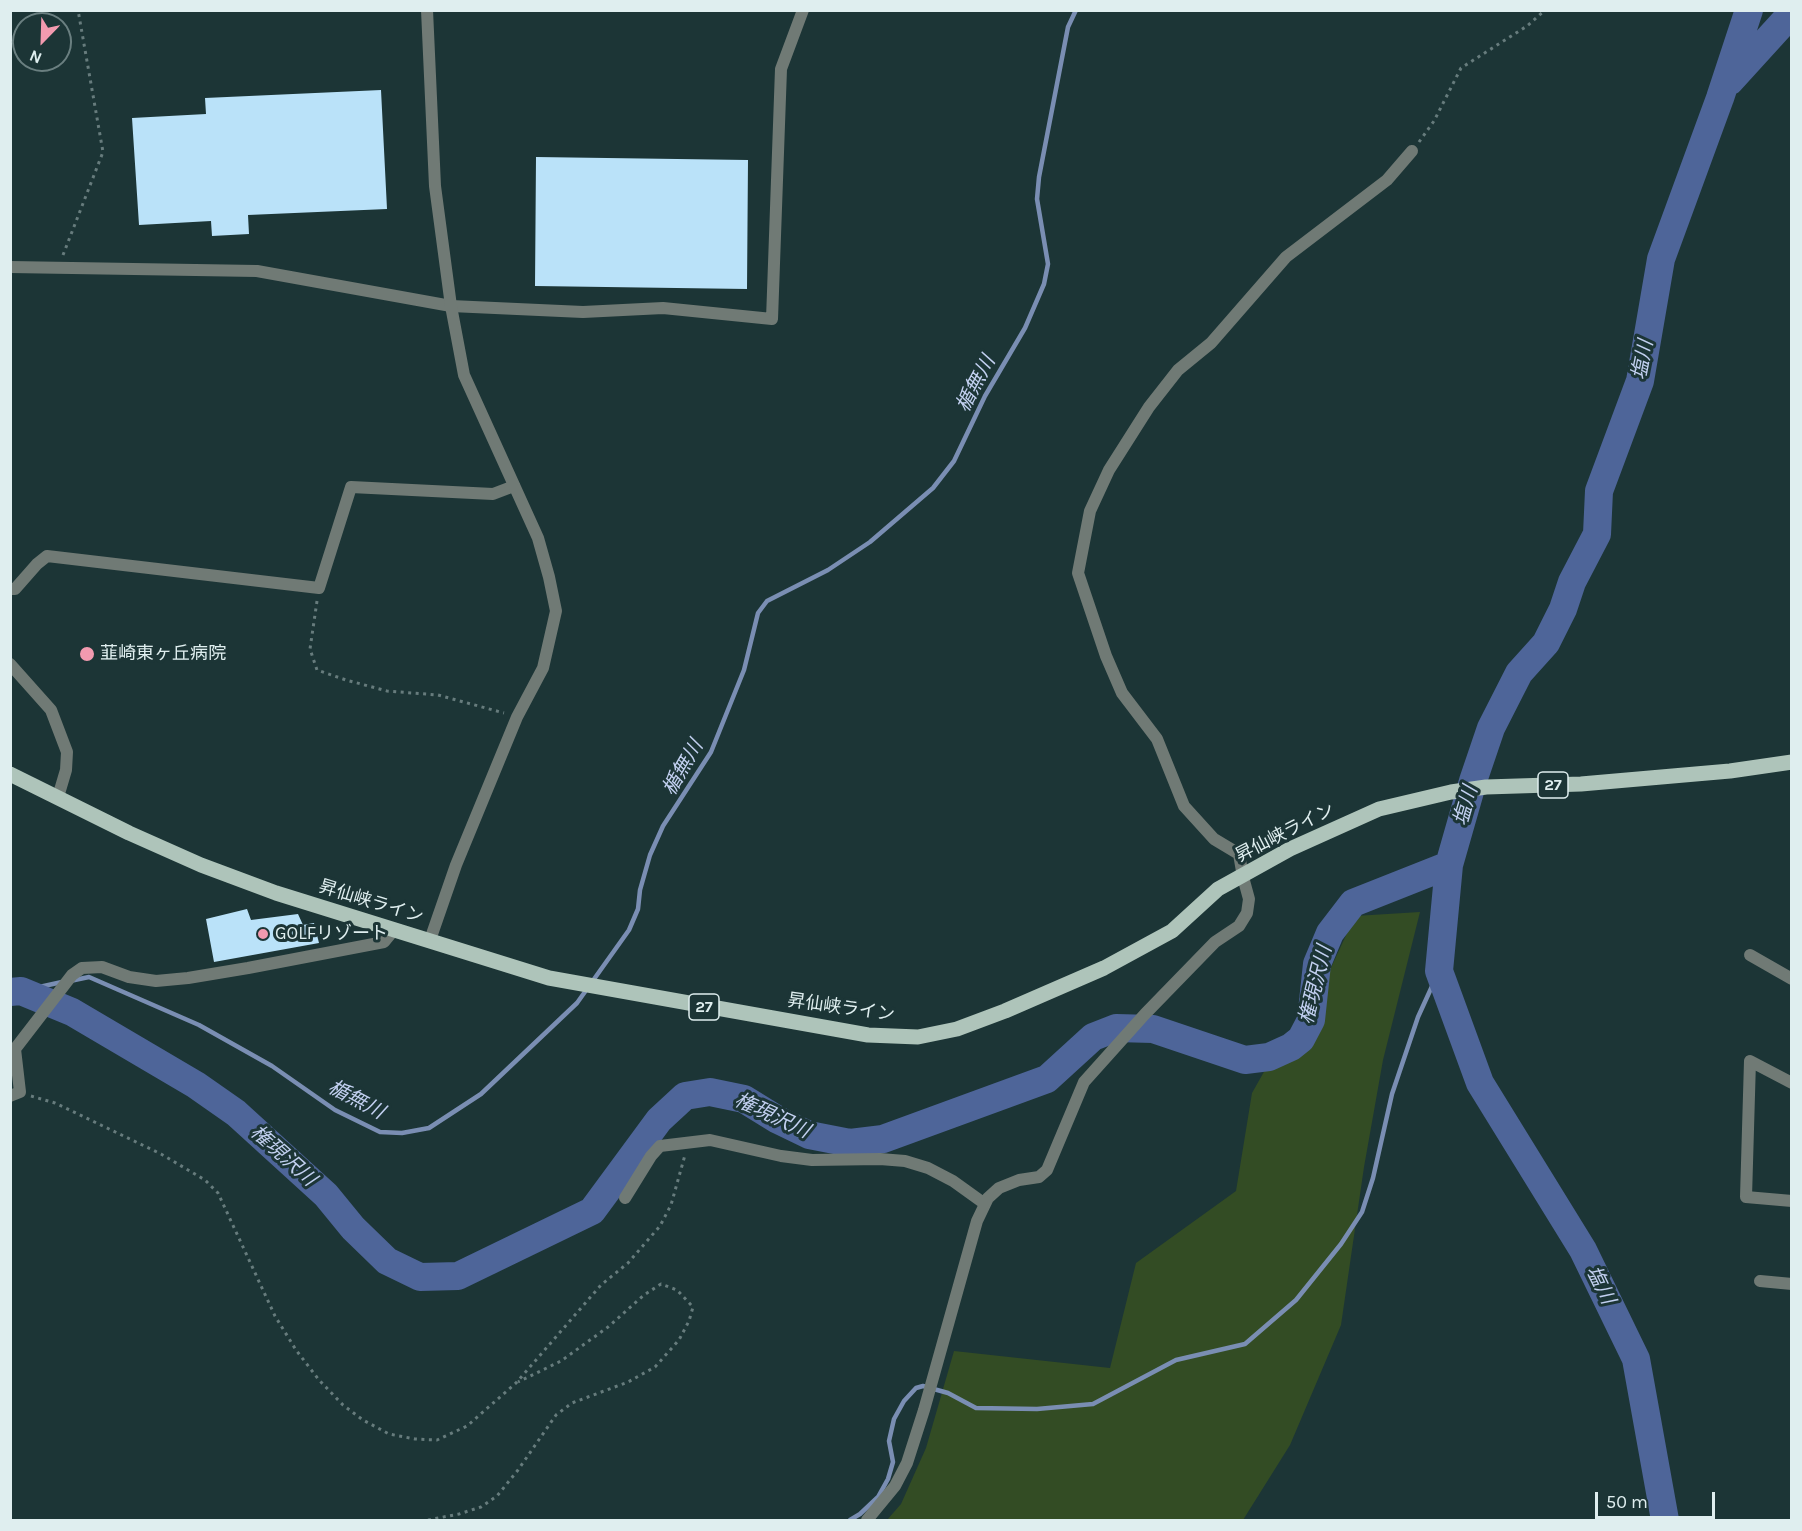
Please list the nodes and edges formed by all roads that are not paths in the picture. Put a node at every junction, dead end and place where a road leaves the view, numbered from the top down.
1 (427, 10) edge
2 (804, 10) edge
3 (1412, 151) road end
4 (10, 267) edge
5 (451, 306) junction
6 (514, 486) junction
7 (10, 589) edge
8 (10, 664) edge
9 (1791, 762) edge
10 (10, 774) edge
11 (58, 797) junction
12 (1243, 877) junction
13 (393, 931) junction
14 (430, 940) junction
15 (1750, 955) dead end
16 (1791, 979) edge
17 (1791, 1083) edge
18 (15, 1094) edge
19 (625, 1198) dead end
20 (1791, 1201) edge
21 (985, 1204) junction
22 (1760, 1281) dead end
23 (1791, 1284) edge
24 (867, 1521) edge

1 - 5 street
2 - 5 street
3 - 12 street
4 - 5 street
5 - 6 street
6 - 7 street
6 - 14 street
8 - 11 street
9 - 12 main road, 昇仙峡ライン / 27
10 - 11 main road, 昇仙峡ライン / 27
11 - 13 main road, 昇仙峡ライン / 27
12 - 14 main road, 昇仙峡ライン / 27
12 - 21 street
13 - 14 main road, 昇仙峡ライン / 27
13 - 18 street
15 - 16 street
17 - 20 street
19 - 21 street
21 - 24 street
22 - 23 street

